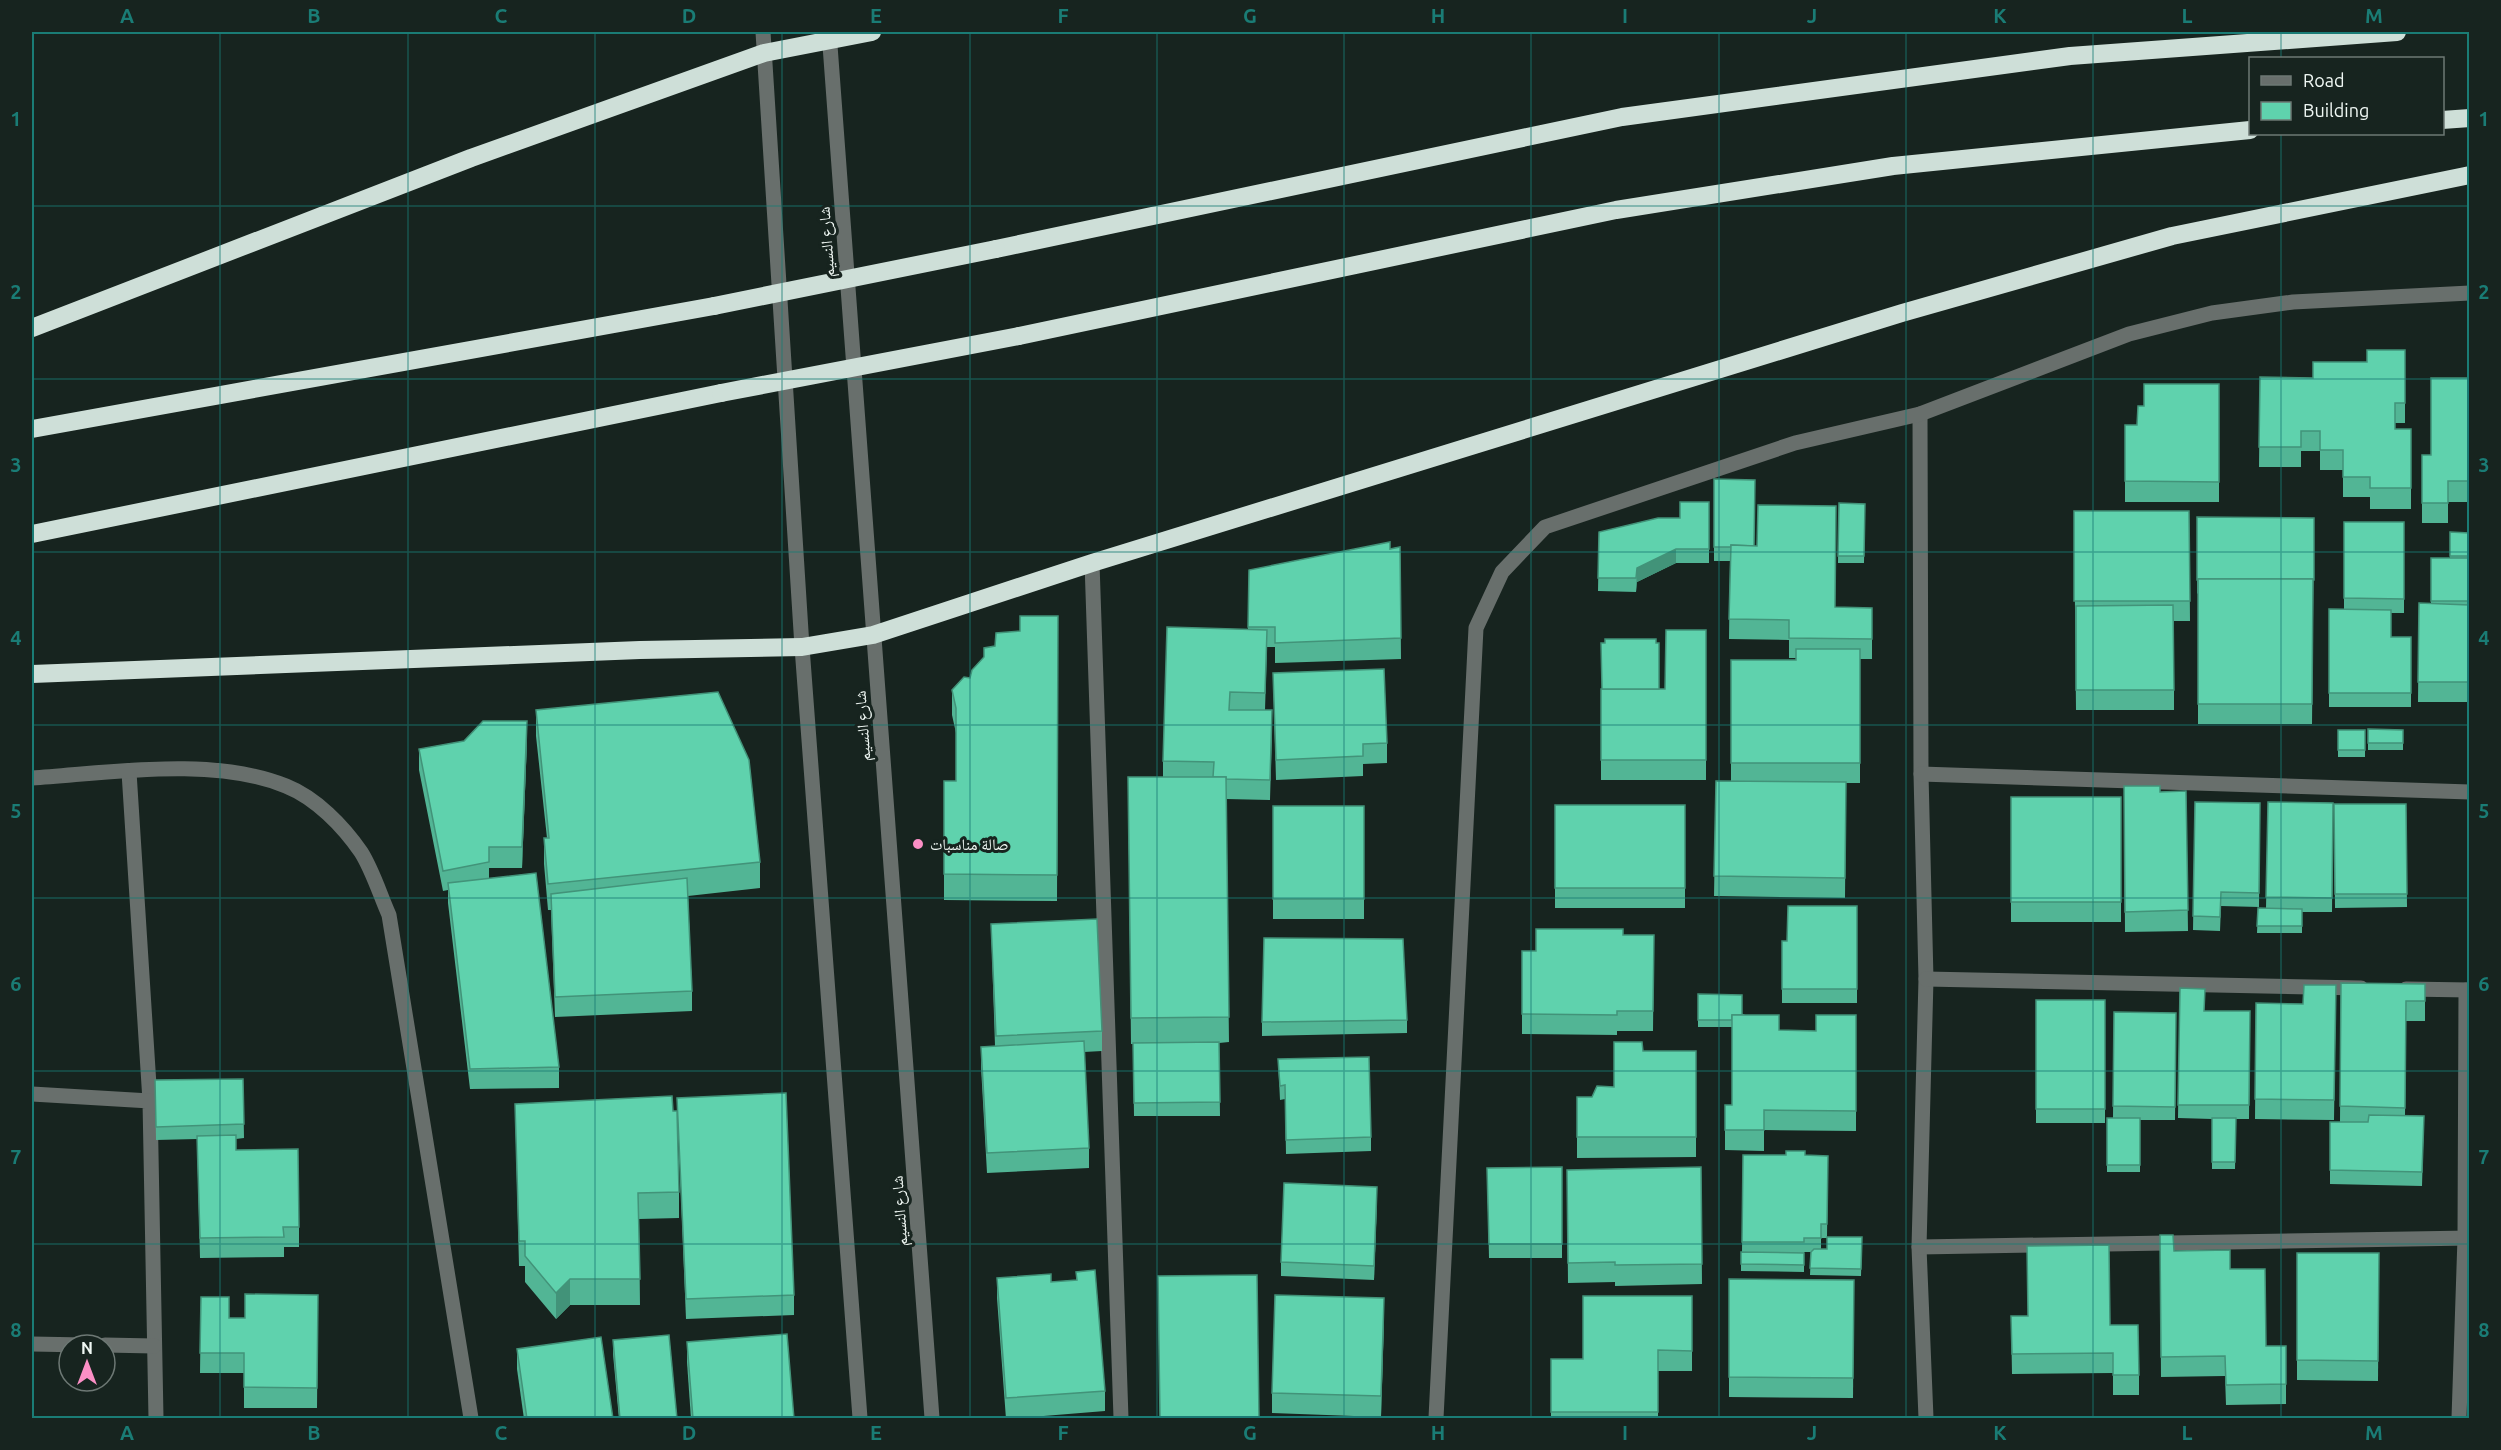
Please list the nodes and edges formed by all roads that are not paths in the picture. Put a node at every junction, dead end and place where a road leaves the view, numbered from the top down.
1 (763, 32) edge
2 (872, 32) edge
3 (2397, 32) edge
4 (829, 35) edge
5 (764, 53) junction
6 (2469, 118) edge
7 (2444, 120) edge
8 (2249, 130) edge
9 (2469, 175) edge
10 (2469, 293) edge
11 (32, 328) edge
12 (1920, 414) junction
13 (32, 429) edge
14 (32, 534) edge
15 (1092, 563) junction
16 (873, 635) junction
17 (802, 647) junction
18 (32, 674) edge
19 (129, 772) junction
20 (1921, 774) junction
21 (32, 778) edge
22 (2469, 792) edge
23 (1926, 979) junction
24 (2372, 988) edge
25 (2396, 989) edge
26 (2468, 990) edge
27 (32, 1094) edge
28 (150, 1101) junction
29 (2467, 1238) edge
30 (1919, 1247) junction
31 (32, 1344) edge
32 (57, 1344) edge
33 (117, 1345) edge
34 (154, 1346) junction
35 (156, 1419) edge
36 (471, 1419) edge
37 (860, 1419) edge
38 (932, 1419) edge
39 (1121, 1419) edge
40 (1436, 1419) edge
41 (1926, 1419) edge
42 (2459, 1419) edge

1 - 5 street
2 - 4 highway
3 - 13 highway, bridge
4 - 5 highway
4 - 16 street, شارع النسيم
5 - 11 highway
5 - 17 street
6 - 7 highway
8 - 14 highway, bridge
9 - 15 highway
10 - 12 street
12 - 20 street
12 - 40 street
15 - 16 highway
15 - 39 street
16 - 17 highway
16 - 38 street, شارع النسيم
17 - 18 highway
17 - 37 street
19 - 21 street
19 - 28 street
19 - 36 street
20 - 22 street
20 - 23 street
23 - 24 street
23 - 30 street
25 - 26 street
26 - 29 street
27 - 28 street
28 - 34 street
29 - 30 street
29 - 42 street
30 - 41 street
31 - 32 street
33 - 34 street
34 - 35 street

